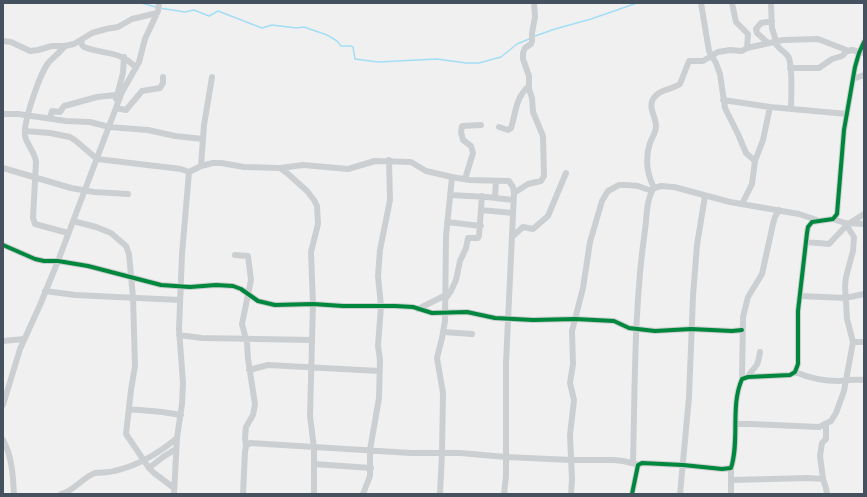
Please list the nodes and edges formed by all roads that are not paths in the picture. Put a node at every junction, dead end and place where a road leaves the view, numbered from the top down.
1 (534, 3) edge
2 (700, 3) edge
3 (732, 3) edge
4 (771, 3) edge
5 (158, 8) edge
6 (772, 21) junction
7 (81, 40) junction
8 (3, 41) edge
9 (773, 42) junction
10 (864, 42) edge
11 (65, 46) junction
12 (748, 48) junction
13 (849, 50) junction
14 (862, 53) edge
15 (711, 55) junction
16 (124, 57) junction
17 (136, 68) junction
18 (790, 68) junction
19 (864, 75) edge
20 (163, 76) dead end
21 (212, 77) dead end
22 (853, 79) junction
23 (529, 86) junction
24 (116, 95) junction
25 (723, 100) junction
26 (116, 107) junction
27 (770, 107) junction
28 (791, 109) junction
29 (3, 114) edge
30 (847, 114) junction
31 (28, 115) junction
32 (50, 118) junction
33 (481, 125) dead end
34 (109, 126) junction
35 (499, 127) dead end
36 (25, 131) junction
37 (203, 140) junction
38 (97, 159) junction
39 (389, 160) junction
40 (755, 161) junction
41 (201, 166) junction
42 (3, 168) edge
43 (280, 168) junction
44 (189, 172) junction
45 (566, 173) dead end
46 (452, 177) junction
47 (35, 178) junction
48 (465, 179) junction
49 (496, 181) junction
50 (85, 190) junction
51 (653, 190) junction
52 (514, 193) junction
53 (128, 194) dead end
54 (450, 195) junction
55 (482, 196) junction
56 (705, 196) junction
57 (495, 197) junction
58 (513, 200) junction
59 (742, 204) junction
60 (481, 210) junction
61 (779, 210) junction
62 (513, 213) junction
63 (864, 214) edge
64 (833, 219) junction
65 (818, 220) junction
66 (73, 221) junction
67 (447, 222) junction
68 (847, 224) junction
69 (864, 224) edge
70 (481, 226) junction
71 (68, 233) junction
72 (512, 237) junction
73 (806, 242) junction
74 (3, 245) edge
75 (235, 255) dead end
76 (58, 261) junction
77 (131, 278) junction
78 (180, 287) junction
79 (45, 292) junction
80 (864, 294) edge
81 (249, 296) junction
82 (800, 296) junction
83 (446, 297) junction
84 (133, 298) junction
85 (845, 298) junction
86 (180, 300) junction
87 (313, 304) junction
88 (382, 306) junction
89 (418, 309) junction
90 (446, 312) junction
91 (508, 318) junction
92 (576, 319) junction
93 (637, 329) junction
94 (691, 329) junction
95 (742, 330) junction
96 (444, 332) junction
97 (472, 334) dead end
98 (179, 335) junction
99 (246, 338) junction
100 (24, 339) junction
101 (312, 340) junction
102 (3, 341) edge
103 (852, 342) junction
104 (864, 342) edge
105 (760, 352) dead end
106 (311, 367) junction
107 (249, 370) junction
108 (379, 371) junction
109 (796, 372) junction
110 (745, 378) junction
111 (846, 380) junction
112 (864, 380) edge
113 (3, 406) edge
114 (129, 409) junction
115 (181, 415) junction
116 (736, 424) junction
117 (826, 424) junction
118 (177, 438) junction
119 (3, 440) edge
120 (246, 446) junction
121 (314, 448) junction
122 (176, 449) junction
123 (370, 450) junction
124 (442, 453) junction
125 (506, 457) junction
126 (144, 460) junction
127 (571, 460) junction
128 (314, 464) junction
129 (635, 464) junction
130 (683, 465) junction
131 (149, 468) junction
132 (371, 468) junction
133 (731, 468) junction
134 (823, 479) junction
135 (732, 480) junction
136 (174, 491) edge
137 (14, 494) edge
138 (61, 494) edge
139 (242, 494) edge
140 (314, 494) edge
141 (363, 494) edge
142 (440, 494) edge
143 (504, 494) edge
144 (571, 494) edge
145 (632, 494) edge
146 (680, 494) edge
147 (731, 494) edge
148 (827, 494) edge

1 - 23 street
2 - 15 street
3 - 12 street
4 - 6 street
5 - 7 street
5 - 17 street
6 - 9 street
6 - 9 street
7 - 11 street
7 - 16 street
8 - 11 street
9 - 12 street
9 - 13 street
9 - 18 street
10 - 14 street
11 - 31 street
12 - 15 street
13 - 14 street
13 - 18 street
14 - 22 street
15 - 25 street
15 - 51 street
16 - 17 street
16 - 24 street
17 - 26 street
18 - 28 street
19 - 22 street
20 - 26 street
21 - 37 street
22 - 30 street
23 - 35 street
23 - 52 street
24 - 26 street
24 - 32 street
25 - 27 street
25 - 40 street
26 - 34 street
27 - 28 street
27 - 40 street
28 - 30 street
29 - 31 street
30 - 64 street
31 - 32 street
31 - 36 street
32 - 34 street
33 - 48 street
34 - 37 street
34 - 38 street
36 - 38 street
36 - 47 street
37 - 41 street
38 - 44 street
38 - 50 street
39 - 43 street
39 - 46 street
39 - 88 street
40 - 59 street
41 - 43 street
41 - 44 street
42 - 47 street
43 - 87 street
44 - 78 street
45 - 72 street
46 - 48 street
46 - 54 street
47 - 50 street
47 - 71 street
48 - 49 street
49 - 52 street
49 - 57 street
50 - 53 street
50 - 66 street
51 - 56 street
51 - 92 street
51 - 93 street
52 - 58 street
54 - 55 street
54 - 67 street
55 - 57 street
55 - 60 street
56 - 59 street
56 - 94 street
57 - 58 street
58 - 62 street
59 - 61 street
60 - 62 street
60 - 70 street
61 - 65 street
61 - 95 street
62 - 72 street
63 - 68 street
64 - 65 street
64 - 68 street
65 - 73 street
66 - 71 street
66 - 77 street
67 - 70 street
67 - 83 street
68 - 69 street
68 - 73 street
68 - 85 street
70 - 83 street
71 - 76 street
72 - 91 street
73 - 82 street
74 - 76 street
75 - 81 street
76 - 77 street
76 - 79 street
77 - 78 street
77 - 84 street
78 - 81 street
78 - 86 street
79 - 84 street
79 - 100 street
80 - 85 street
81 - 87 street
81 - 99 street
82 - 85 street
82 - 109 street
83 - 89 street
83 - 90 street
84 - 86 street
84 - 114 street
85 - 103 street
86 - 98 street
87 - 88 street
87 - 101 street
88 - 89 street
88 - 108 street
89 - 90 street
90 - 91 street
90 - 96 street
91 - 92 street
91 - 125 street
92 - 93 street
92 - 127 street
93 - 94 street
93 - 129 street
94 - 95 street
94 - 130 street
95 - 110 street
96 - 97 street
96 - 124 street
98 - 99 street
98 - 115 street
99 - 101 street
99 - 107 street
100 - 102 street
100 - 113 street
101 - 106 street
103 - 104 street
103 - 111 street
105 - 110 street
106 - 107 street
106 - 108 street
106 - 121 street
107 - 120 street
108 - 123 street
109 - 110 street
109 - 111 street
110 - 116 street
111 - 112 street
111 - 117 street
114 - 115 street
114 - 126 street
115 - 118 street
116 - 117 street
116 - 133 street
117 - 134 street
118 - 122 street
118 - 126 street
119 - 137 street
120 - 121 street
120 - 139 street
121 - 123 street
121 - 128 street
122 - 131 street
122 - 136 street
123 - 124 street
123 - 132 street
124 - 125 street
124 - 142 street
125 - 127 street
125 - 143 street
126 - 131 street
126 - 138 street
127 - 129 street
127 - 144 street
128 - 132 street
128 - 140 street
129 - 130 street
129 - 145 street
130 - 133 street
130 - 146 street
131 - 136 street
132 - 141 street
133 - 135 street
134 - 135 street
134 - 148 street
135 - 147 street

